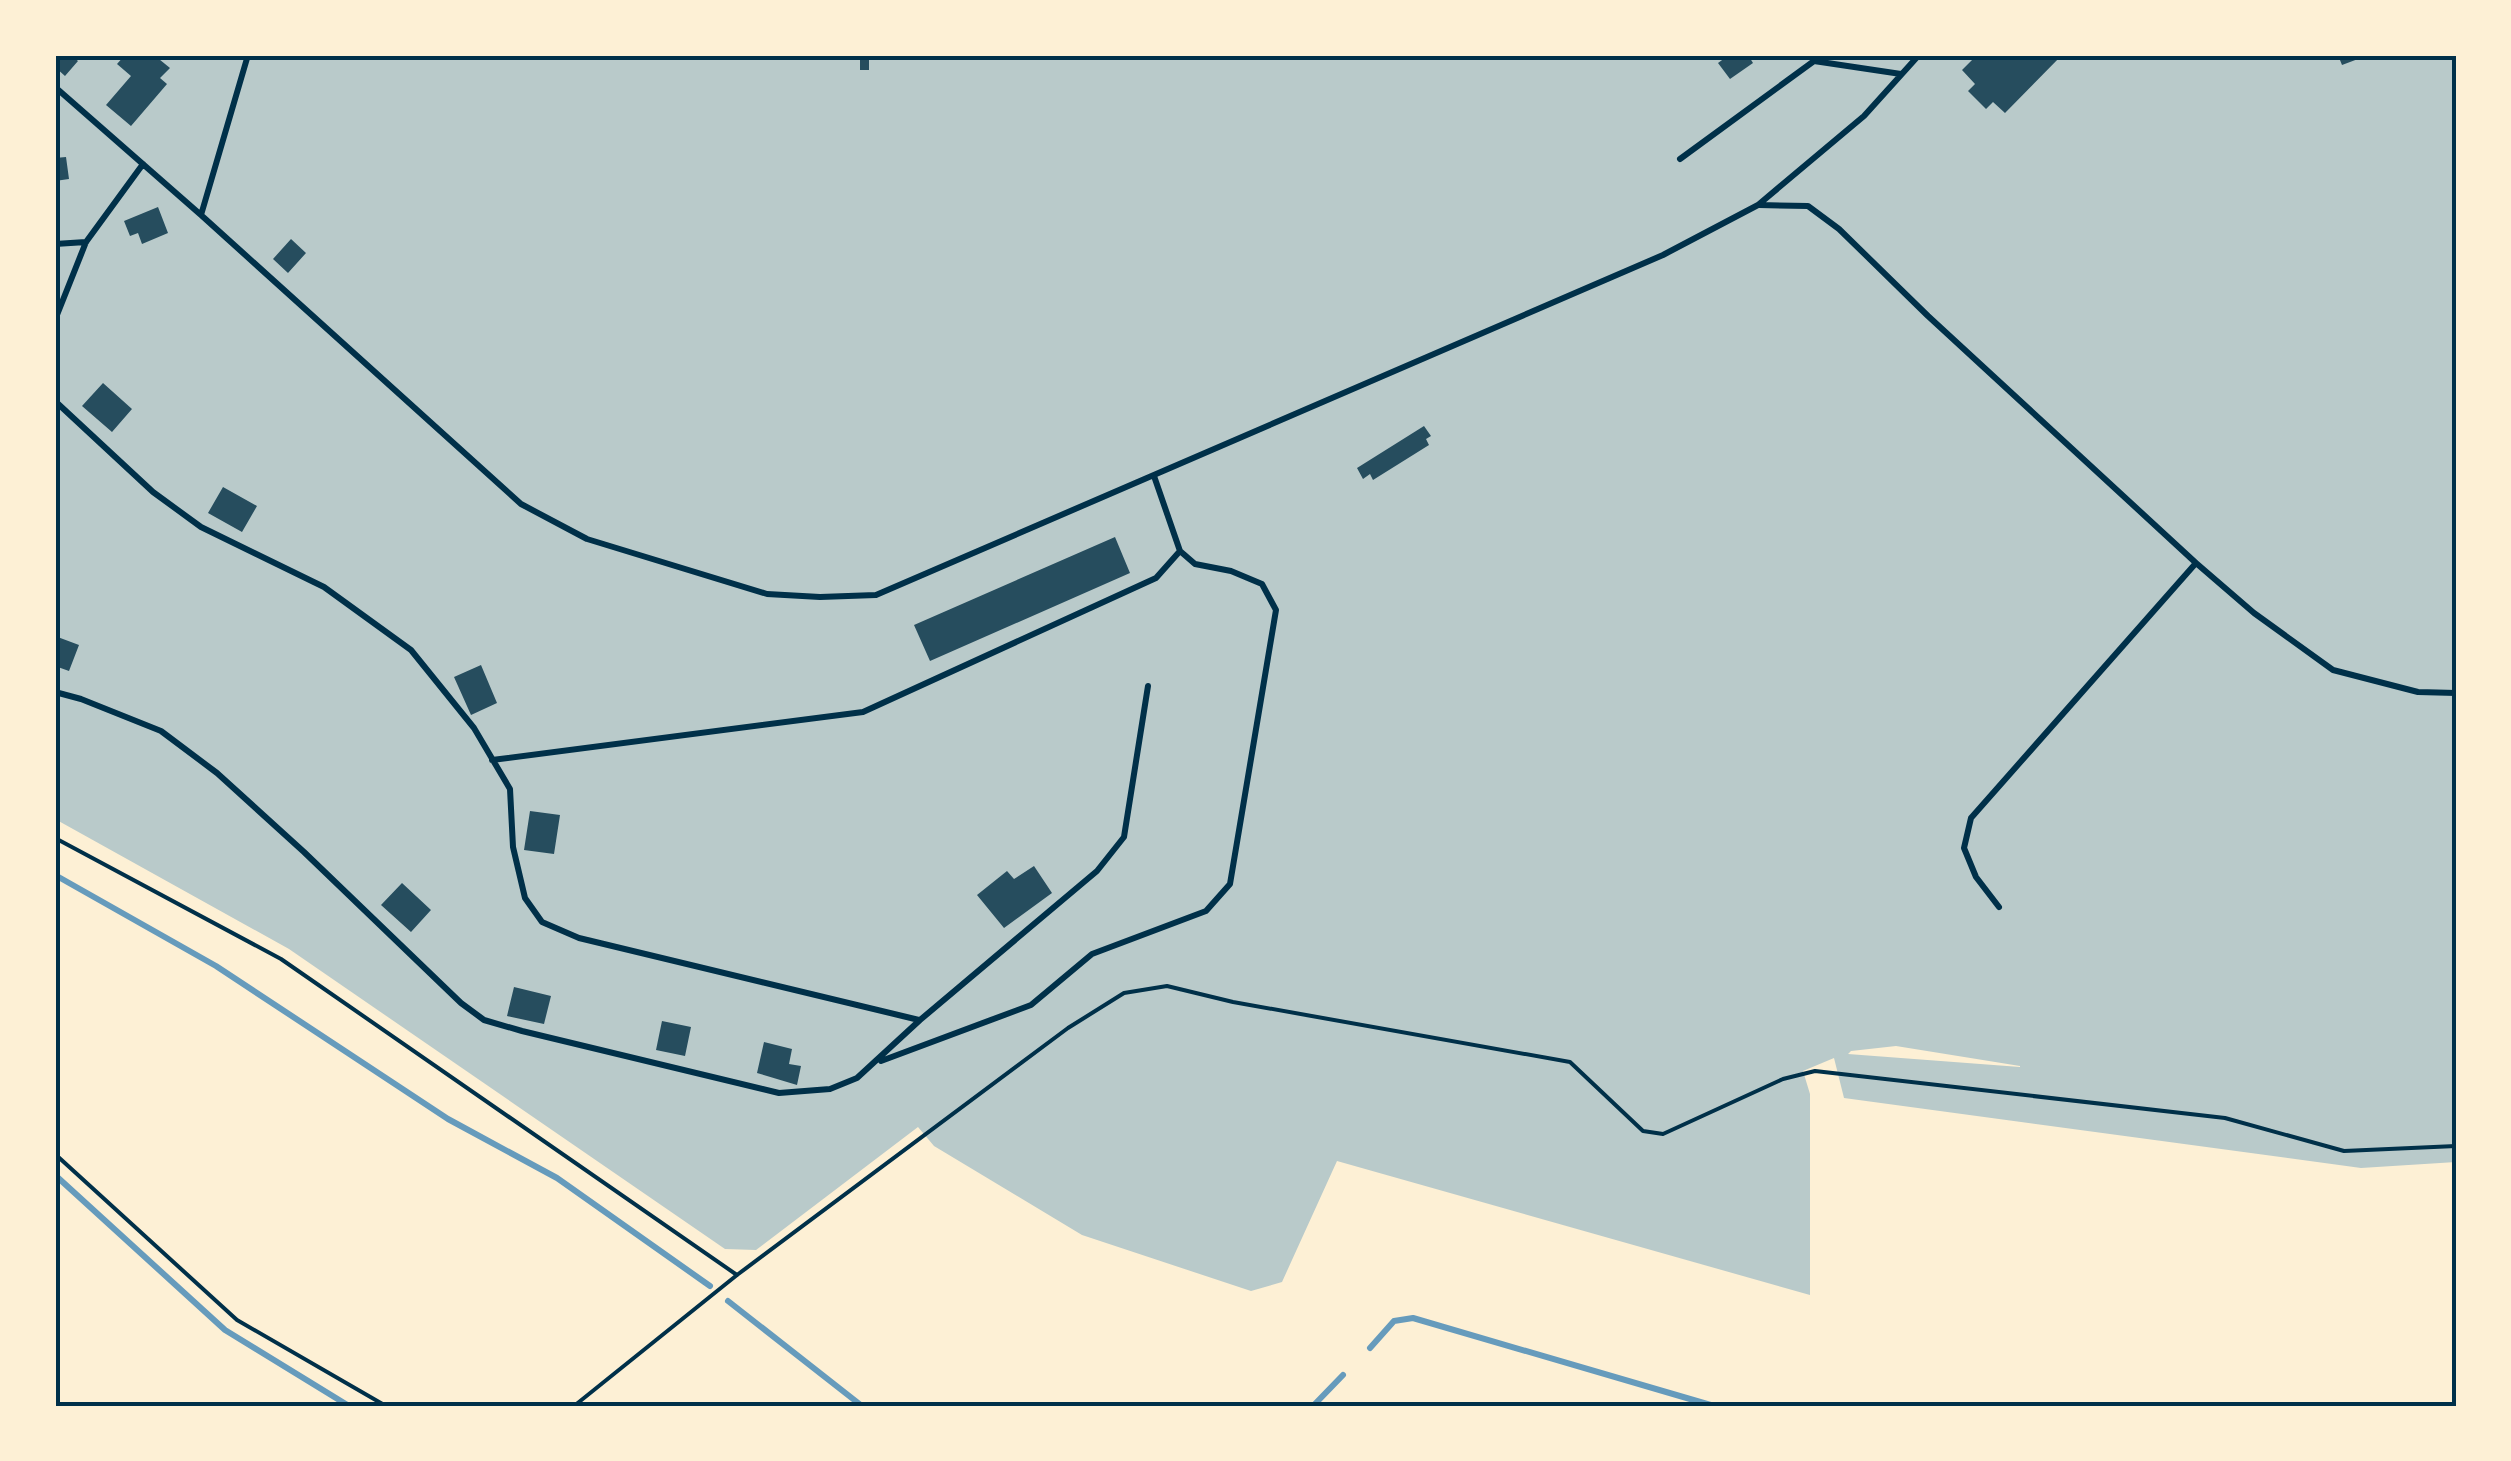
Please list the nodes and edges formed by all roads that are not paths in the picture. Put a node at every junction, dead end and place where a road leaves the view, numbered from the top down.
1 (248, 55) edge
2 (1919, 55) edge
3 (1902, 74) junction
4 (55, 88) edge
5 (1680, 159) dead end
6 (143, 164) junction
7 (1758, 206) junction
8 (200, 215) junction
9 (86, 242) junction
10 (55, 244) edge
11 (55, 320) edge
12 (55, 401) edge
13 (1154, 476) junction
14 (1180, 552) junction
15 (2196, 564) junction
16 (1148, 686) dead end
17 (55, 692) edge
18 (2456, 693) edge
19 (492, 760) junction
20 (1999, 907) dead end
21 (920, 1020) junction
22 (874, 1063) junction

1 - 8 lane
2 - 3 lane
3 - 5 lane
3 - 7 lane
4 - 6 lane
6 - 8 lane
6 - 9 lane
7 - 13 lane
7 - 15 lane
8 - 13 lane
9 - 10 lane
9 - 11 lane
12 - 19 lane
13 - 14 lane
14 - 19 lane
14 - 22 lane
15 - 18 lane
15 - 20 lane
16 - 21 lane
17 - 22 lane
19 - 21 lane
21 - 22 lane

